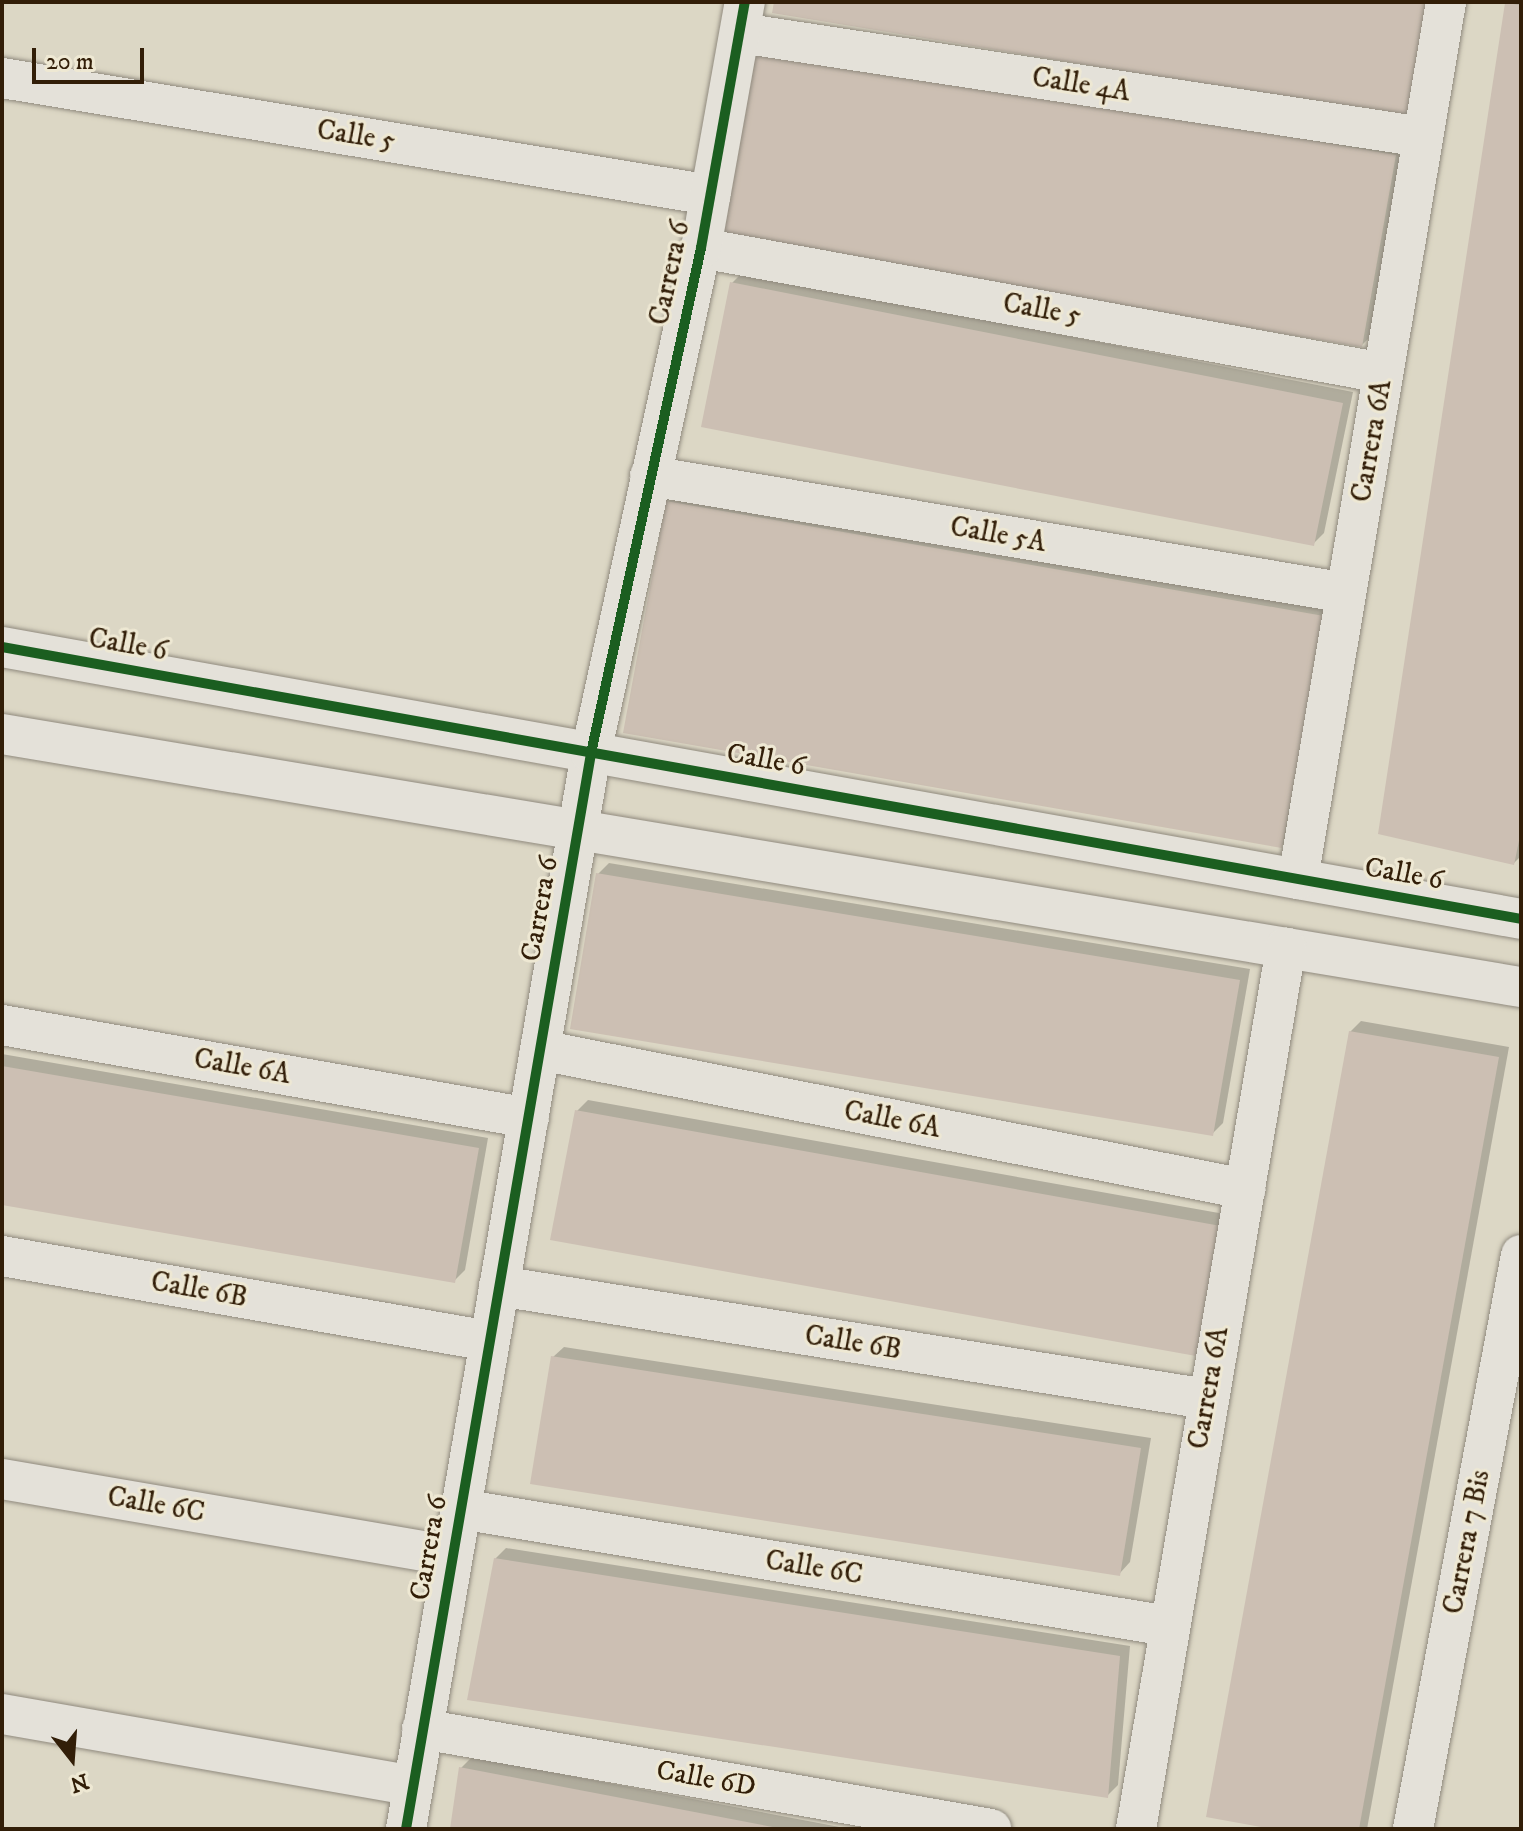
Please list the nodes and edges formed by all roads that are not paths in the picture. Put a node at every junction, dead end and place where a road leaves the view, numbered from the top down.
1 (1446, 2) edge
2 (743, 17) edge
3 (2, 78) edge
4 (1423, 137) junction
5 (710, 195) junction
6 (701, 248) junction
7 (1383, 373) junction
8 (650, 476) junction
9 (1346, 593) junction
10 (2, 647) edge
11 (2, 734) edge
12 (591, 753) junction
13 (578, 830) junction
14 (1298, 879) junction
15 (1521, 919) edge
16 (1286, 948) junction
17 (1521, 987) edge
18 (2, 1025) edge
19 (540, 1050) junction
20 (529, 1118) junction
21 (1245, 1189) junction
22 (1521, 1255) edge
23 (2, 1256) edge
24 (499, 1286) junction
25 (490, 1341) junction
26 (1207, 1399) junction
27 (2, 1479) edge
28 (460, 1509) junction
29 (452, 1556) junction
30 (1168, 1626) junction
31 (2, 1714) edge
32 (422, 1729) junction
33 (413, 1786) junction
34 (406, 1829) edge
35 (991, 1829) edge
36 (1136, 1829) edge
37 (1413, 1829) edge

1 - 4 street, Carrera 6A
2 - 4 street, Calle 4A
2 - 5 street, Carrera 6
3 - 5 street, Calle 5
4 - 7 street, Carrera 6A
5 - 6 street, Carrera 6
6 - 7 street, Calle 5
6 - 8 street, Carrera 6
7 - 9 street, Carrera 6A
8 - 9 street, Calle 5A
8 - 12 street, Carrera 6
9 - 14 street, Carrera 6A
10 - 12 street, Calle 6
11 - 13 street
12 - 13 street, Carrera 6
12 - 14 street, Calle 6
13 - 16 street
13 - 19 street, Carrera 6
14 - 15 street, Calle 6
16 - 17 street
16 - 21 street, Carrera 6A
18 - 20 street, Calle 6A
19 - 20 street, Carrera 6
19 - 21 street, Calle 6A
20 - 24 street, Carrera 6
21 - 26 street, Carrera 6A
22 - 37 street, Carrera 7 Bis
23 - 25 street, Calle 6B
24 - 25 street, Carrera 6
24 - 26 street, Calle 6B
25 - 28 street, Carrera 6
26 - 30 street, Carrera 6A
27 - 29 street, Calle 6C
28 - 29 street, Carrera 6
28 - 30 street, Calle 6C
29 - 32 street, Carrera 6
30 - 36 street, Carrera 6A
31 - 33 street
32 - 33 street, Carrera 6
32 - 35 street, Calle 6D
33 - 34 street, Carrera 6

